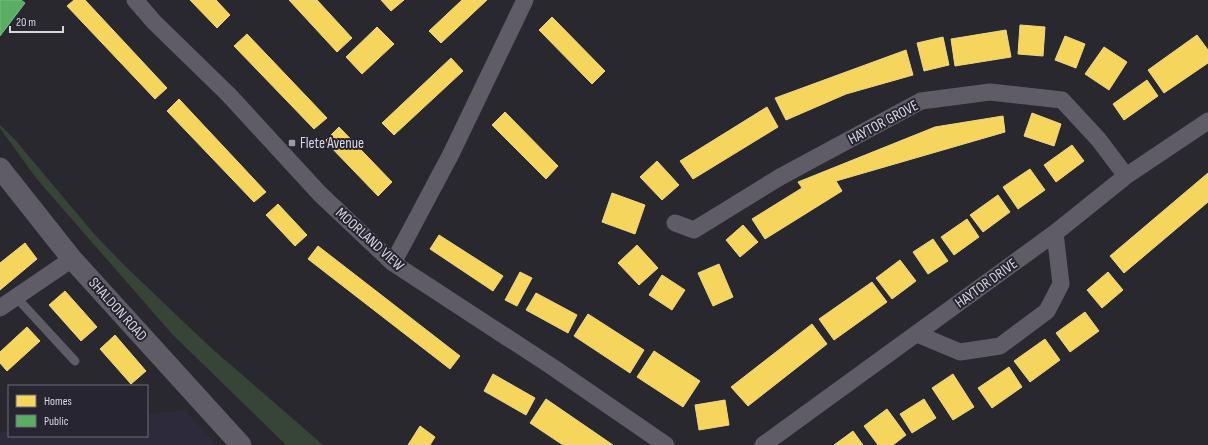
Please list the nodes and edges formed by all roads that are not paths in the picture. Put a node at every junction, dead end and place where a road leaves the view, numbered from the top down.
1 (135, 0) edge
2 (525, 0) edge
3 (1208, 121) edge
4 (0, 168) edge
5 (1126, 176) junction
6 (675, 223) dead end
7 (1055, 233) junction
8 (72, 259) junction
9 (393, 263) junction
10 (16, 297) junction
11 (0, 308) edge
12 (917, 334) junction
13 (76, 360) dead end
14 (241, 445) edge
15 (666, 445) edge
16 (763, 445) edge

1 - 9 street, MOORLAND VIEW
2 - 9 street
3 - 5 street, HAYTOR DRIVE
4 - 8 street, SHALDON ROAD
5 - 6 street, HAYTOR GROVE
5 - 7 street, HAYTOR DRIVE
7 - 12 street, HAYTOR DRIVE
7 - 12 street
8 - 10 street
8 - 14 street, SHALDON ROAD
9 - 15 street, MOORLAND VIEW
10 - 11 street
10 - 13 lane
12 - 16 street, HAYTOR DRIVE

